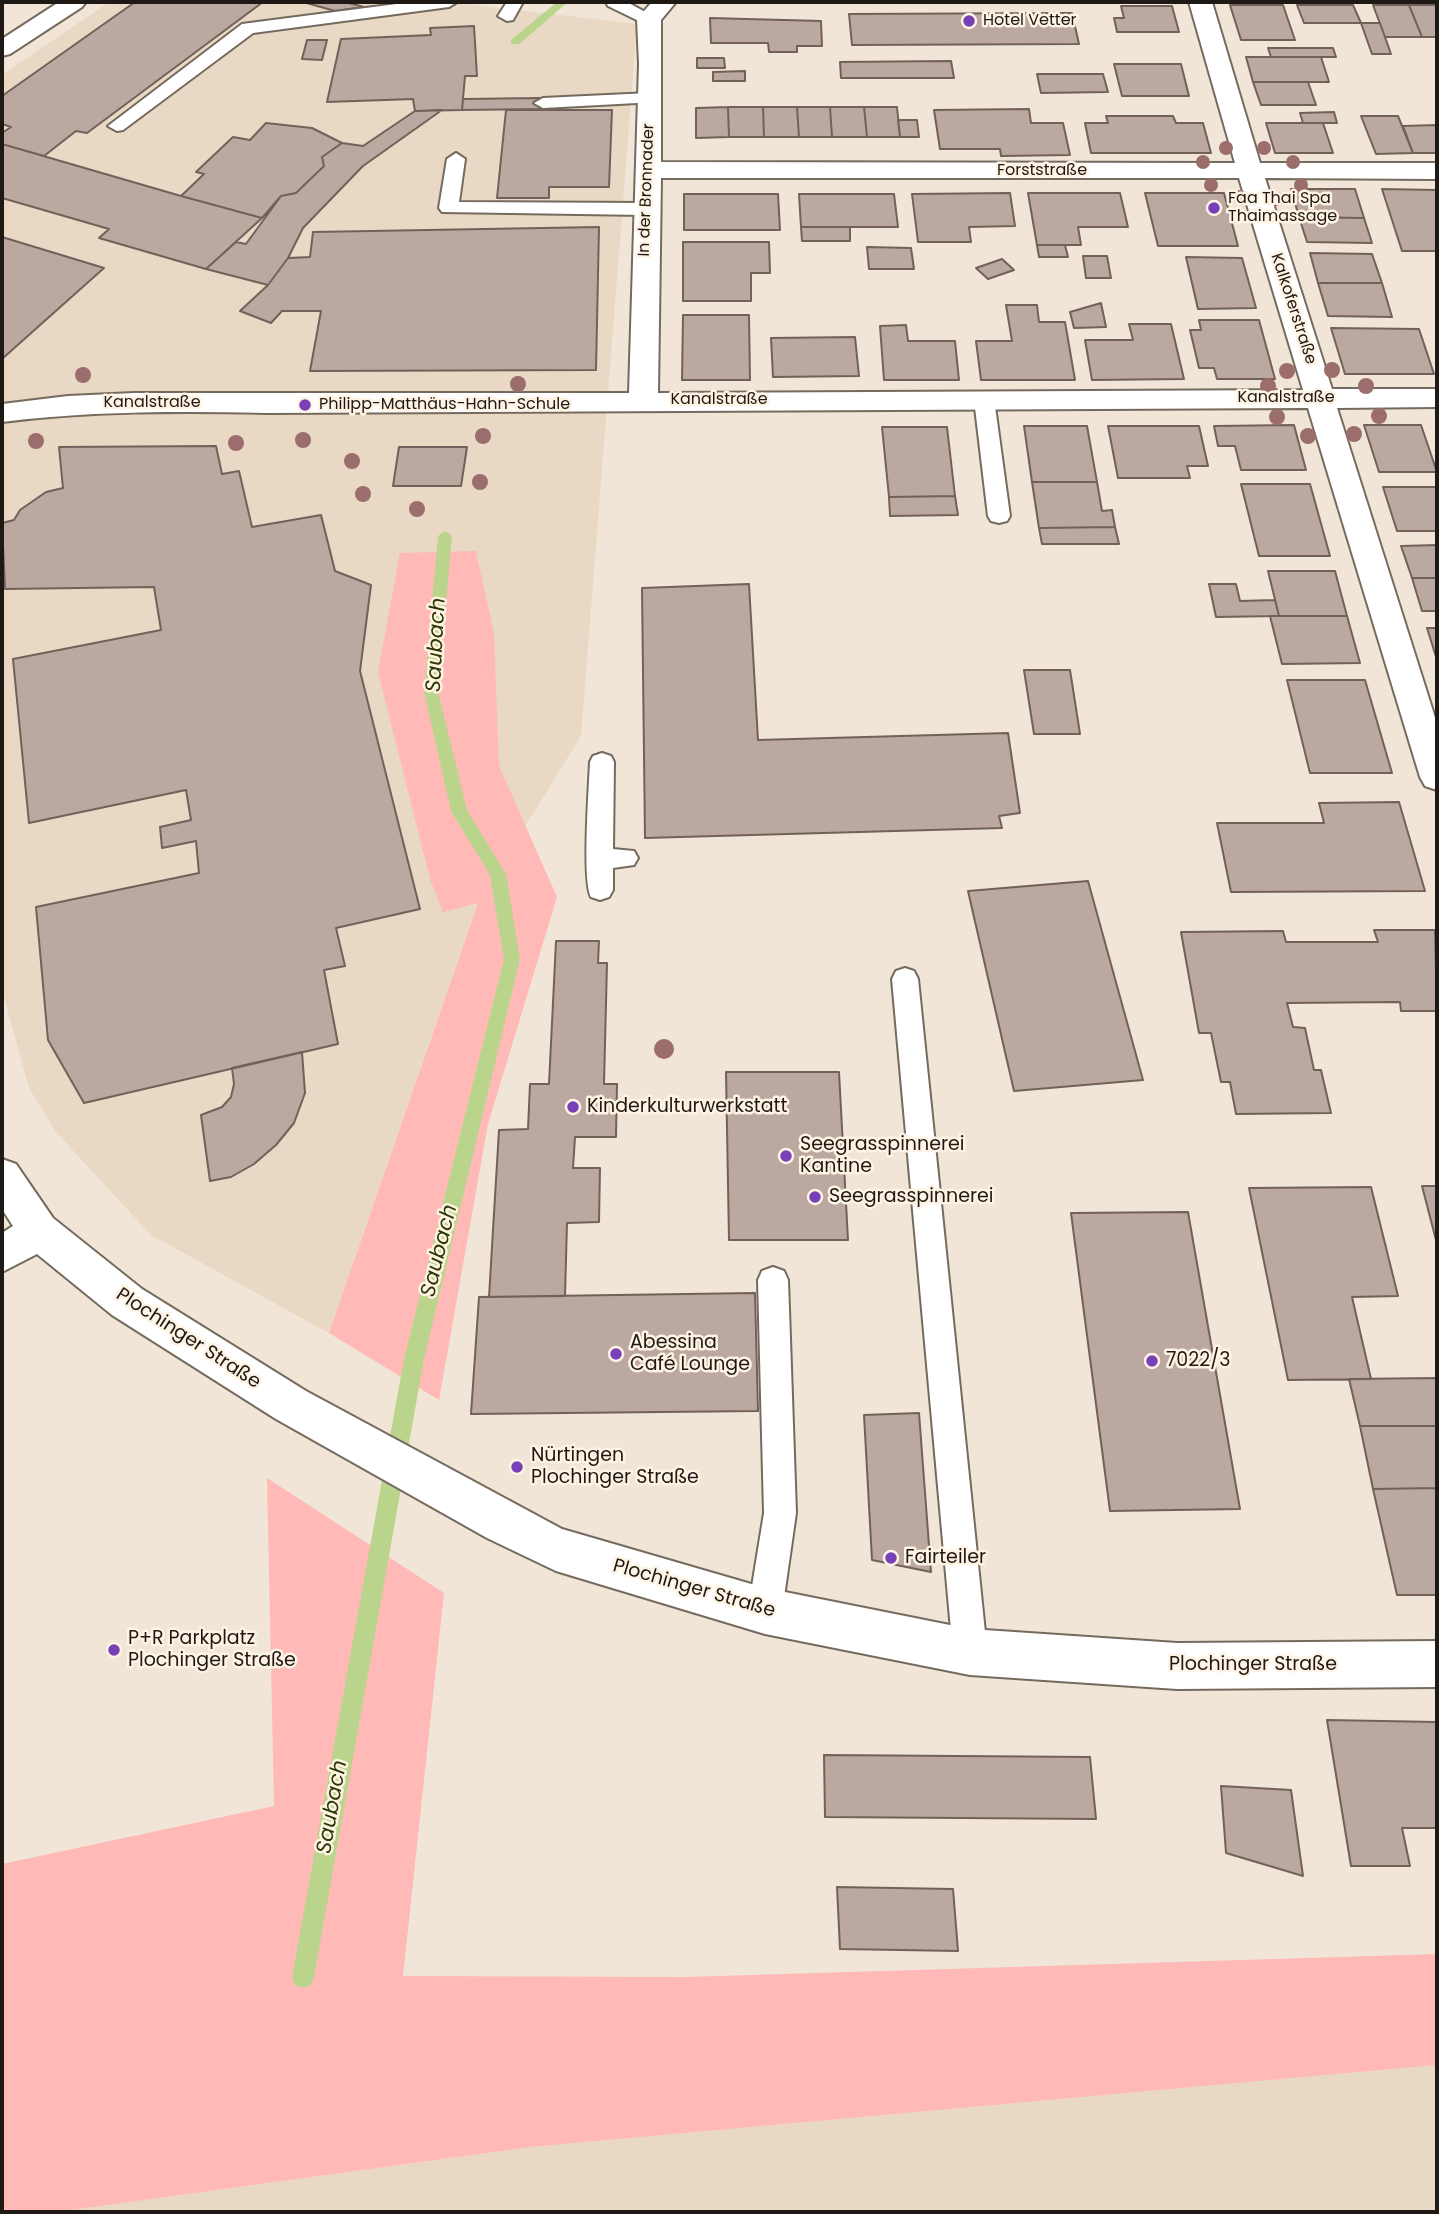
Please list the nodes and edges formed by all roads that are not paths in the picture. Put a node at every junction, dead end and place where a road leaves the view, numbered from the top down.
1 (74, 2) edge
2 (449, 2) edge
3 (614, 2) edge
4 (1200, 2) edge
5 (657, 10) edge
6 (2, 49) edge
7 (650, 98) junction
8 (543, 103) dead end
9 (117, 126) dead end
10 (456, 159) dead end
11 (647, 170) junction
12 (1437, 171) edge
13 (1250, 172) junction
14 (646, 209) junction
15 (1321, 398) junction
16 (1437, 398) edge
17 (984, 399) junction
18 (643, 400) junction
19 (2, 413) edge
20 (999, 516) dead end
21 (602, 762) dead end
22 (1437, 777) edge
23 (600, 890) dead end
24 (905, 979) dead end
25 (2, 1176) edge
26 (39, 1231) junction
27 (2, 1254) edge
28 (773, 1280) dead end
29 (765, 1611) junction
30 (970, 1652) junction
31 (1437, 1664) edge

1 - 6 street
2 - 9 lane
3 - 5 lane, In der Bronnader
4 - 13 street, Kalkoferstraße
5 - 7 street, In der Bronnader
7 - 8 lane
7 - 11 street, In der Bronnader
10 - 14 lane
11 - 13 street, Forststraße
11 - 14 street, In der Bronnader
12 - 13 street, Forststraße
13 - 15 street, Kalkoferstraße
14 - 18 street, In der Bronnader
15 - 16 street, Kanalstraße
15 - 17 street, Kanalstraße
15 - 22 street, Kalkoferstraße
17 - 18 street, Kanalstraße
17 - 20 lane
18 - 19 street, Kanalstraße
21 - 23 lane
24 - 30 lane
25 - 26 street, Plochinger Straße
26 - 27 street
26 - 29 street, Plochinger Straße
28 - 29 lane
29 - 30 street, Plochinger Straße
30 - 31 street, Plochinger Straße

